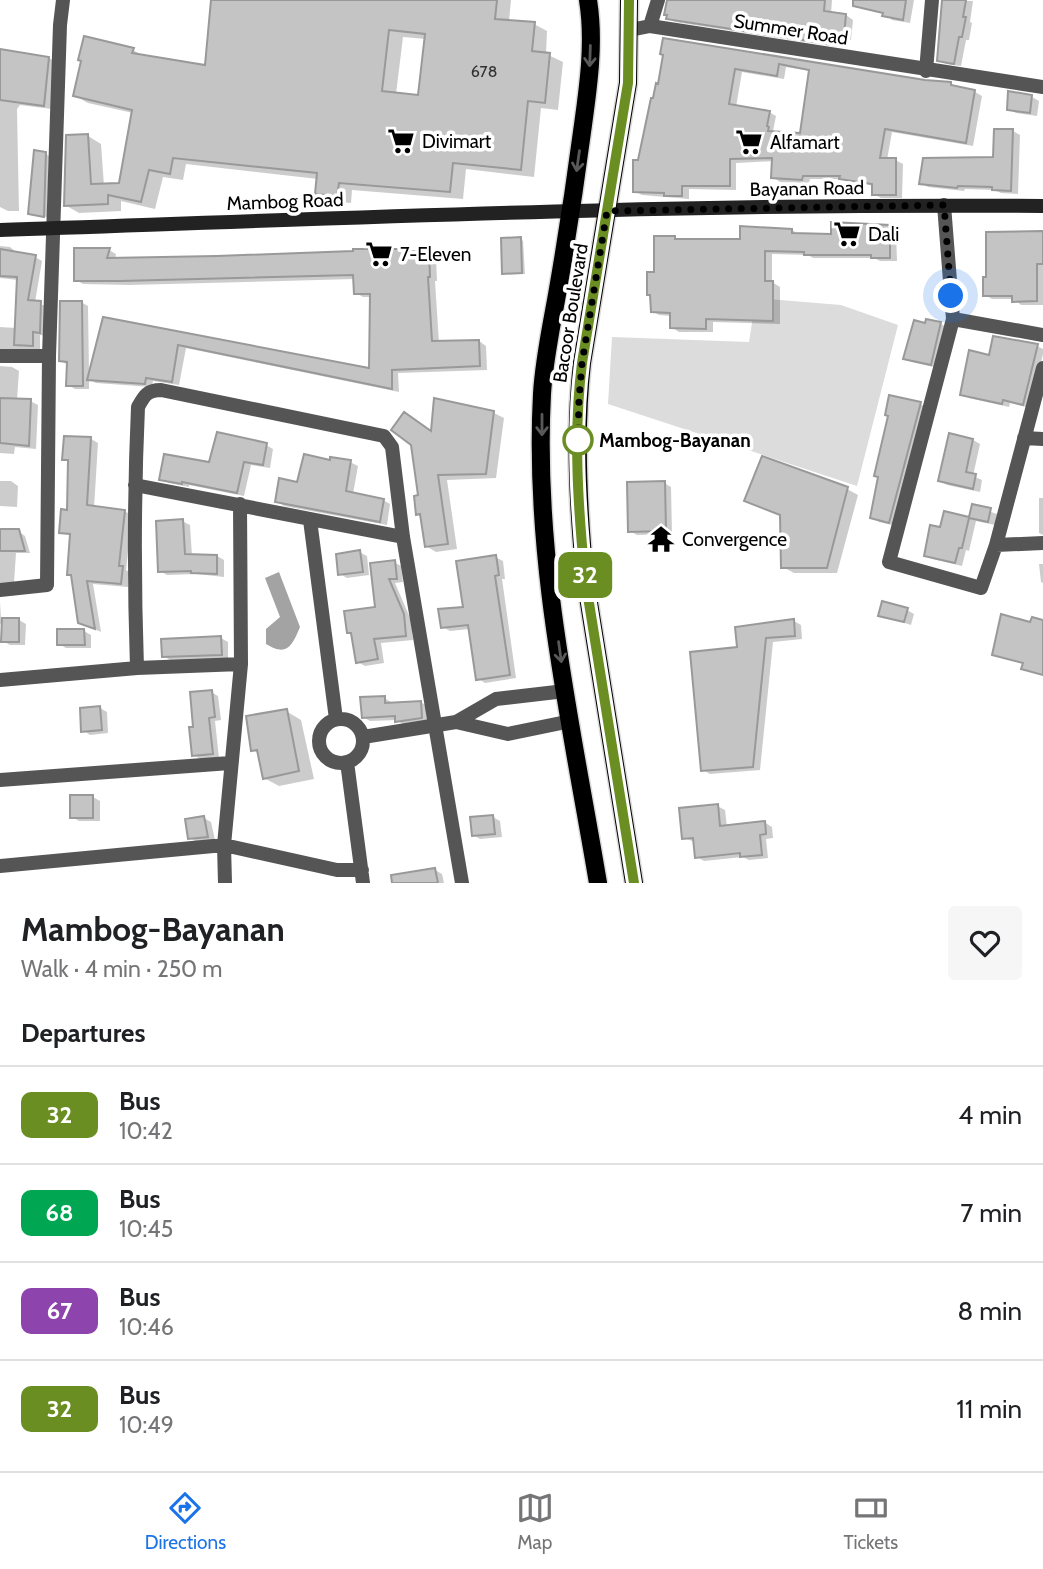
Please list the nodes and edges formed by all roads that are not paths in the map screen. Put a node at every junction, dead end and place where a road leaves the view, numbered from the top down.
1 (63, 0) edge
2 (588, 0) edge
3 (629, 0) edge
4 (658, 0) edge
5 (932, 0) edge
6 (650, 26) junction
7 (630, 30) junction
8 (926, 71) junction
9 (1043, 87) edge
10 (944, 205) junction
11 (1043, 206) edge
12 (572, 210) junction
13 (607, 211) junction
14 (54, 228) junction
15 (0, 230) edge
16 (953, 319) junction
17 (1043, 335) edge
18 (0, 356) edge
19 (49, 356) junction
20 (1043, 368) edge
21 (1024, 438) junction
22 (1043, 439) edge
23 (135, 485) junction
24 (240, 504) junction
25 (310, 520) junction
26 (403, 537) junction
27 (1043, 543) edge
28 (996, 545) junction
29 (0, 590) edge
30 (240, 664) junction
31 (137, 668) junction
32 (0, 680) edge
33 (565, 691) junction
34 (336, 719) junction
35 (456, 722) junction
36 (571, 722) junction
37 (434, 725) junction
38 (363, 737) junction
39 (347, 762) junction
40 (230, 764) junction
41 (0, 780) edge
42 (224, 845) junction
43 (0, 866) edge
44 (363, 876) edge
45 (225, 883) edge
46 (462, 883) edge
47 (598, 883) edge
48 (634, 883) edge

1 - 14 street
2 -> 12 main road, Bacoor Boulevard
3 - 7 main road, Bacoor Boulevard
4 - 6 street
5 - 8 street
6 - 7 street
6 - 8 street, Summer Road
7 - 13 main road, Bacoor Boulevard
8 - 9 street, Summer Road
10 - 11 main road, Bayanan Road
10 - 13 main road, Bayanan Road
10 - 16 street
12 - 13 main road, Bayanan Road
12 - 14 main road, Mambog Road
12 -> 33 main road, Bacoor Boulevard
13 - 48 main road, Bacoor Boulevard
14 - 15 main road, Mambog Road
14 - 19 street
16 - 17 street
16 - 28 street
18 - 19 street
19 - 29 street
20 - 21 street
21 - 22 street
21 - 28 street
23 - 24 street
23 - 26 street
23 - 31 street
24 - 25 street
24 - 30 street
25 - 26 street
25 - 34 street
26 - 37 street
27 - 28 street
30 - 31 street
30 - 40 street
31 - 32 street
33 - 35 street
33 - 36 main road, Bacoor Boulevard
34 - 38 street
34 - 39 street
35 - 36 street
35 - 37 street
36 - 47 main road, Bacoor Boulevard
37 - 38 street
37 - 46 street
38 - 39 street
39 - 44 street
40 - 41 street
40 - 42 street
42 - 43 street
42 - 44 street
42 - 45 street

